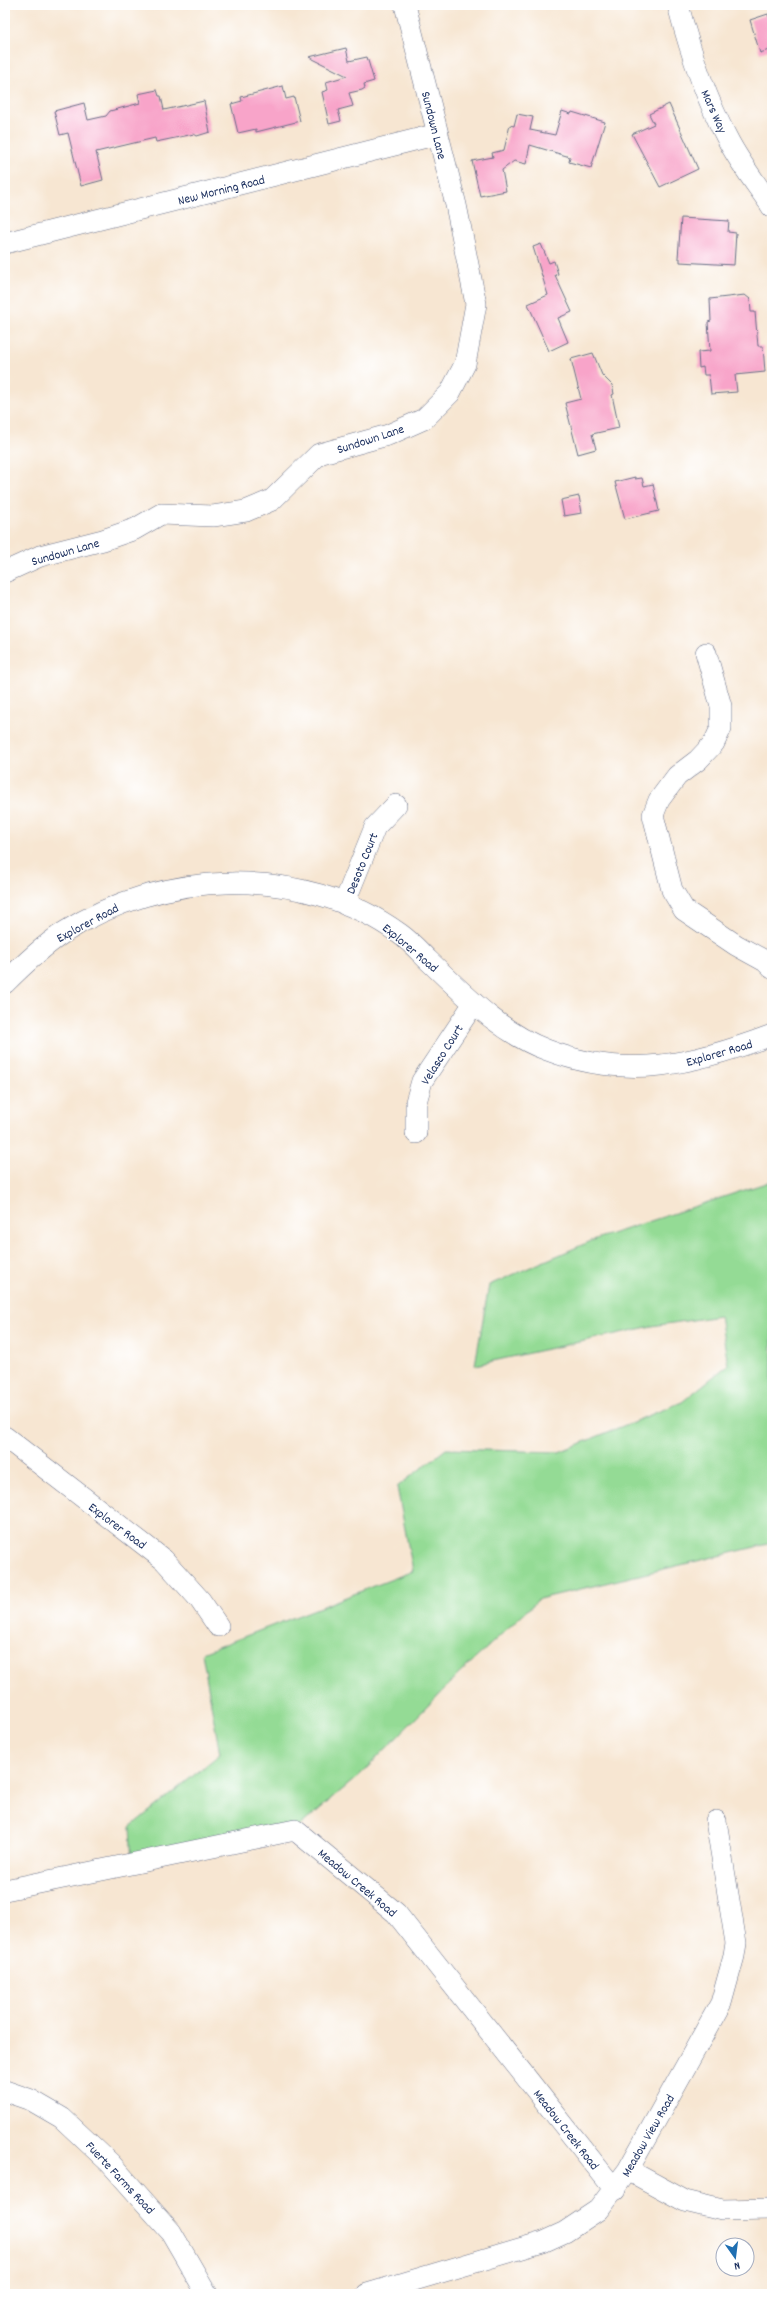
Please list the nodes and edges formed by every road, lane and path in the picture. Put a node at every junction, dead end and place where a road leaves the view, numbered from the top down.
1 (405, 5) edge
2 (678, 5) edge
3 (438, 134) junction
4 (772, 207) edge
5 (5, 243) edge
6 (5, 572) edge
7 (706, 653) dead end
8 (396, 805) dead end
9 (344, 904) junction
10 (772, 968) edge
11 (5, 983) edge
12 (474, 1003) junction
13 (772, 1035) edge
14 (416, 1133) dead end
15 (5, 1437) edge
16 (218, 1626) dead end
17 (716, 1821) dead end
18 (5, 1890) edge
19 (5, 2091) edge
20 (628, 2170) junction
21 (614, 2190) junction
22 (772, 2209) edge
23 (208, 2294) edge
24 (367, 2294) edge

1 - 3 street, Sundown Lane
2 - 4 street, Mars Way
3 - 5 street, New Morning Road
3 - 6 street, Sundown Lane
7 - 10 street
8 - 9 street, Desoto Court
9 - 11 street, Explorer Road
9 - 12 street, Explorer Road
12 - 13 street, Explorer Road
12 - 14 street, Velasco Court
15 - 16 street, Explorer Road
17 - 20 street, Meadow View Road
18 - 21 street, Meadow Creek Road
19 - 23 street, Fuerte Farms Road
20 - 21 street, Meadow View Road
20 - 22 street
21 - 24 street, Meadow View Road

